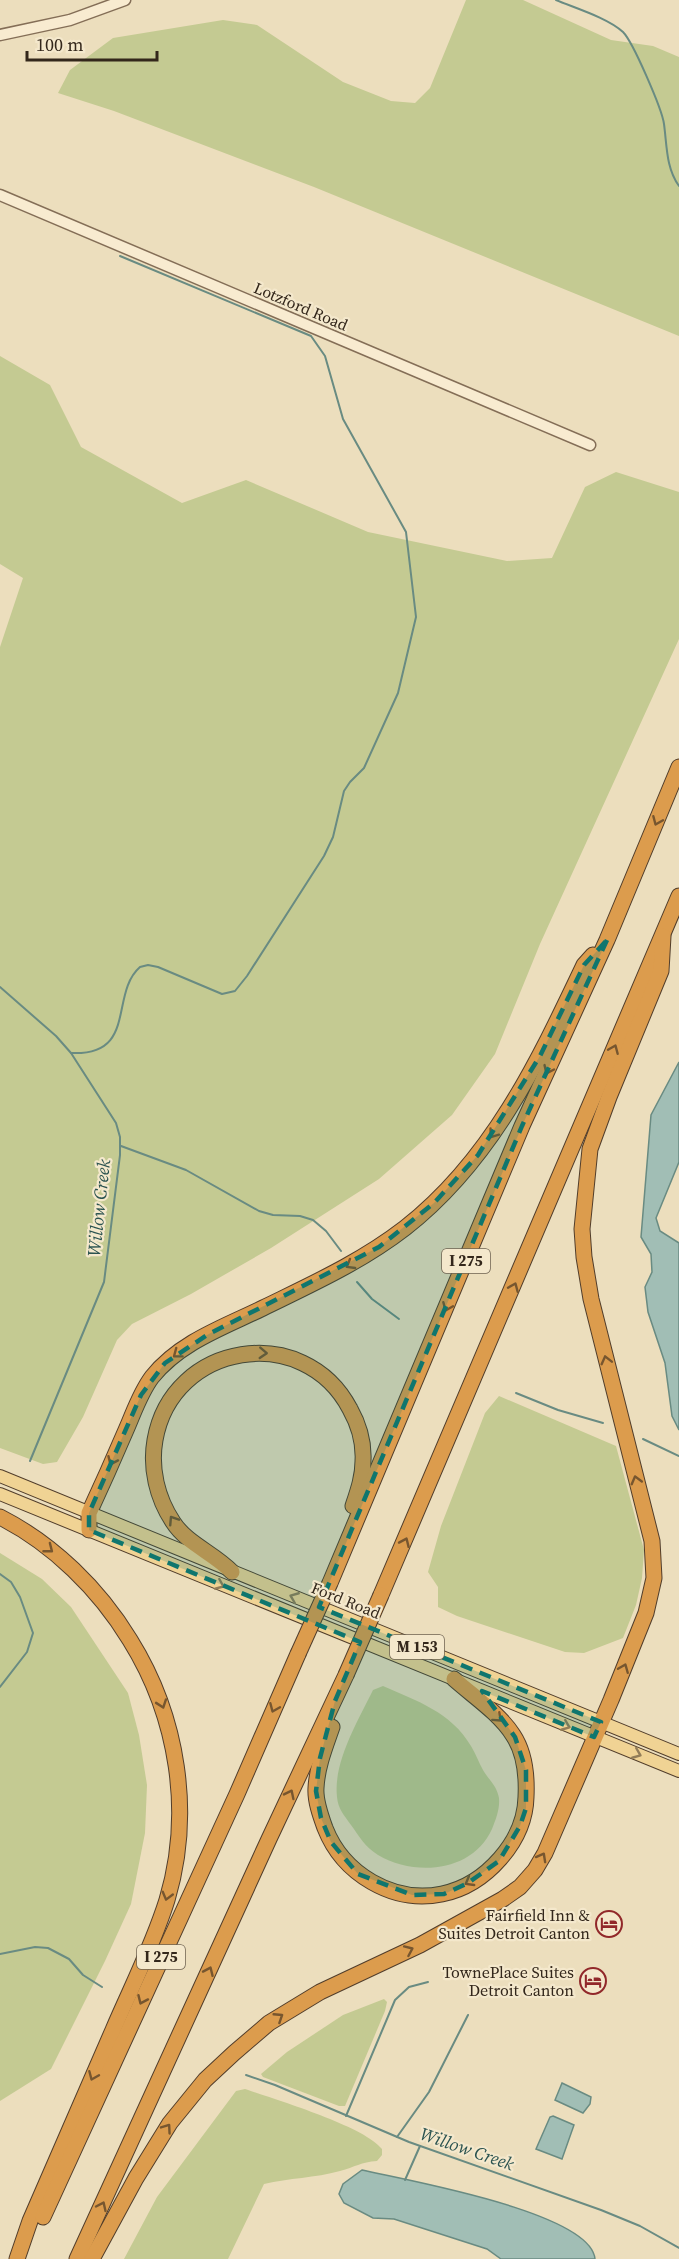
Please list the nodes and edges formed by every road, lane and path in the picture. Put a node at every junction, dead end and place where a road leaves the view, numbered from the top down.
1 (125, 0) edge
2 (0, 35) edge
3 (0, 195) edge
4 (590, 444) dead end
5 (679, 766) edge
6 (679, 896) edge
7 (663, 936) junction
8 (607, 940) junction
9 (0, 1476) edge
10 (0, 1494) edge
11 (89, 1513) junction
12 (0, 1517) edge
13 (89, 1530) junction
14 (337, 1567) junction
15 (232, 1572) junction
16 (453, 1679) junction
17 (335, 1701) junction
18 (601, 1722) junction
19 (594, 1737) junction
20 (679, 1754) edge
21 (679, 1771) edge
22 (17, 2259) edge
23 (24, 2259) edge
24 (77, 2259) edge
25 (92, 2259) edge

1 - 2 street
3 - 4 street, Lotzford Road
5 -> 8 highway, I 275
6 - 7 highway, I 275
17 -> 7 highway, I 275, bridge
18 -> 7 highway
8 -> 11 highway
8 -> 14 highway, I 275
9 - 11 main road, Ford Road / M 153
10 - 13 main road, Ford Road / M 153
11 - 13 highway
11 - 15 main road, Ford Road / M 153
12 -> 22 highway
13 -> 16 main road, Ford Road / M 153
15 -> 14 highway
14 -> 23 highway, I 275, bridge
18 -> 15 main road, Ford Road / M 153
16 -> 17 highway
16 -> 19 main road, Ford Road / M 153
24 -> 17 highway, I 275
18 - 19 highway
18 - 20 main road, Ford Road / M 153
19 -> 21 main road, Ford Road / M 153
25 -> 19 highway

